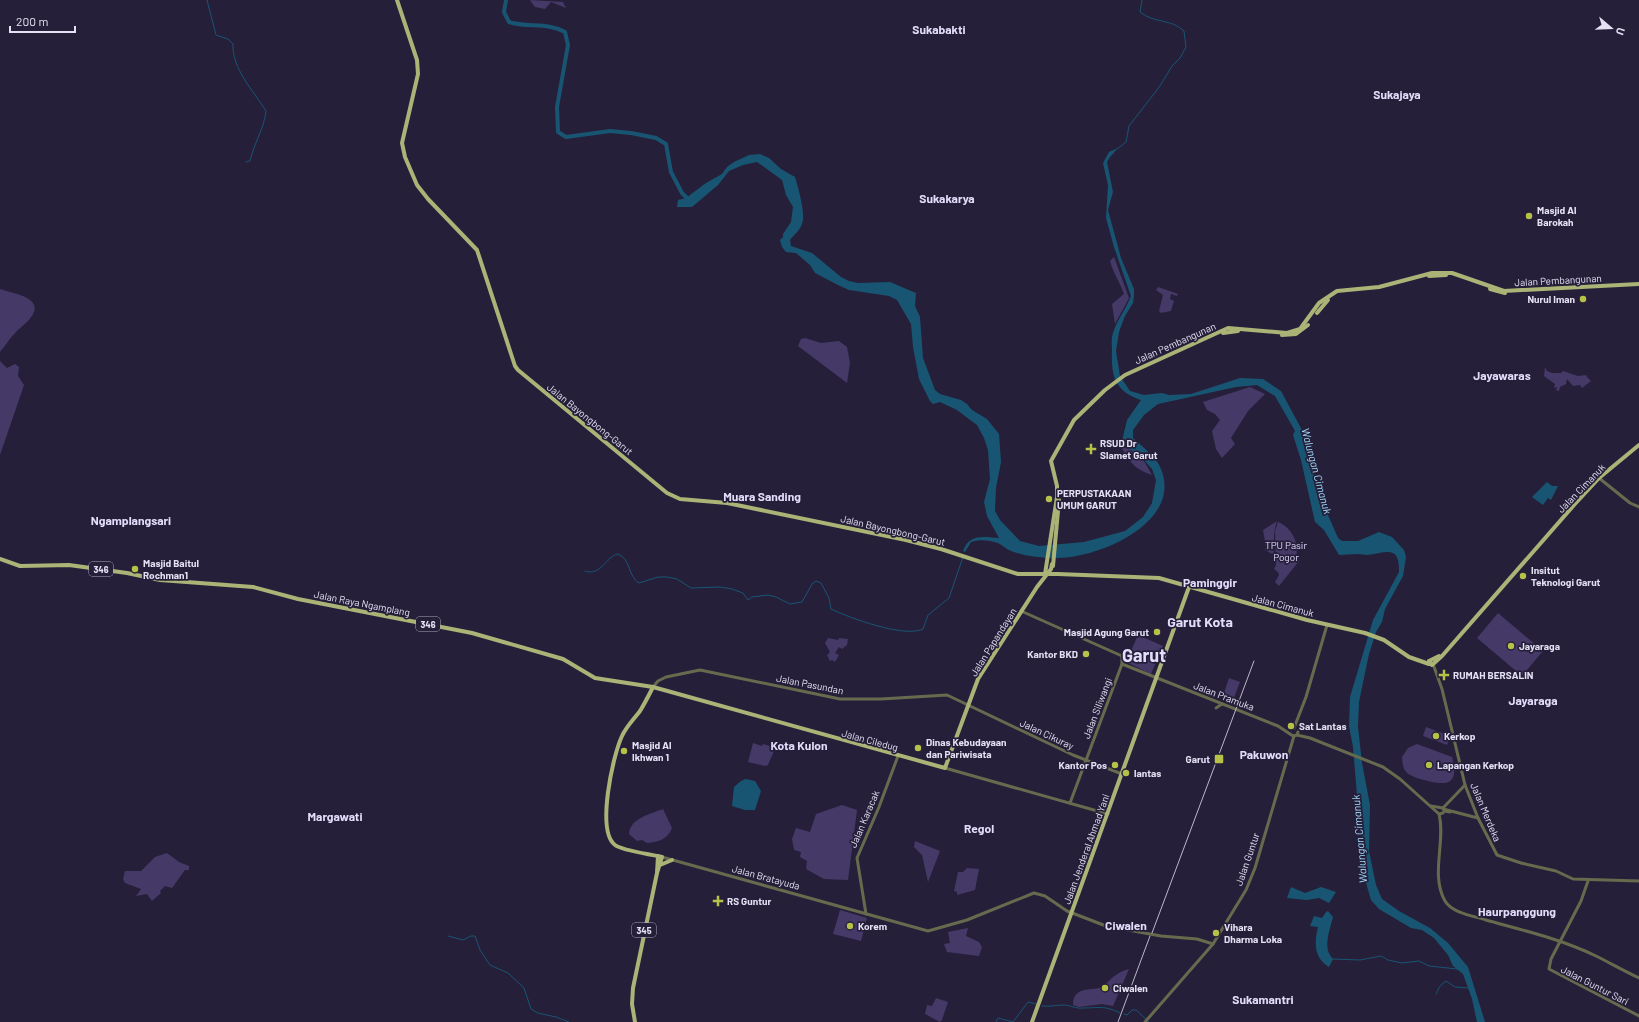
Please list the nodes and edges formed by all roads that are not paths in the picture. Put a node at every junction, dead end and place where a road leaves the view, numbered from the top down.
1 (397, 0) edge
2 (1639, 285) edge
3 (1639, 445) edge
4 (1599, 478) junction
5 (1639, 507) edge
6 (1051, 558) junction
7 (0, 559) edge
8 (1052, 564) junction
9 (1045, 574) junction
10 (1058, 574) junction
11 (1189, 587) junction
12 (1021, 611) junction
13 (1327, 625) junction
14 (1431, 663) junction
15 (1122, 664) junction
16 (1156, 680) junction
17 (653, 687) junction
18 (968, 704) junction
19 (1222, 704) junction
20 (1216, 708) dead end
21 (1294, 733) junction
22 (898, 756) junction
23 (1086, 760) junction
24 (945, 768) junction
25 (1122, 774) junction
26 (1465, 785) junction
27 (1070, 803) junction
28 (1431, 806) junction
29 (1442, 809) junction
30 (1438, 813) junction
31 (1108, 814) junction
32 (1478, 818) junction
33 (1441, 822) junction
34 (650, 854) junction
35 (660, 857) junction
36 (672, 860) junction
37 (658, 865) junction
38 (1588, 881) junction
39 (1639, 881) edge
40 (1072, 912) junction
41 (866, 914) junction
42 (1561, 942) junction
43 (1213, 944) junction
44 (1639, 978) edge
45 (1639, 1016) edge
46 (1146, 1021) edge
47 (635, 1022) edge
48 (1032, 1022) edge

1 - 9 main road, Jalan Bayongbong-Garut
2 - 6 main road, Jalan Pembangunan
3 - 4 main road, Jalan Cimanuk
4 - 5 street
4 - 14 main road, Jalan Cimanuk
6 - 8 main road
6 - 9 main road, Jalan Pembangunan
7 - 17 main road, Jalan Raya Ngamplang / 346
8 - 9 main road, Jalan Papandayan
8 - 10 main road
9 - 10 main road, Jalan Cimanuk
9 - 12 main road, Jalan Papandayan
10 - 11 main road, Jalan Cimanuk
11 - 13 main road, Jalan Cimanuk
11 - 16 main road, Jalan Jenderal Ahmad Yani
12 - 15 street
12 - 18 main road, Jalan Papandayan
13 - 14 main road, Jalan Cimanuk
13 - 21 street, Jalan Guntur
14 - 26 street, Jalan Merdeka
15 - 16 street, Jalan Pramuka
15 - 23 street, Jalan Siliwangi
16 - 19 street, Jalan Pramuka
16 - 25 main road, Jalan Jenderal Ahmad Yani
17 - 18 street, Jalan Pasundan
17 - 22 main road, Jalan Ciledug
17 - 34 main road, Jalan Bratayuda
18 - 23 street, Jalan Cikuray
18 - 24 main road, Jalan Papandayan
19 - 20 street
19 - 21 street, Jalan Pramuka
21 - 28 street
21 - 43 street, Jalan Guntur
22 - 24 main road, Jalan Ciledug
22 - 41 street, Jalan Karacak
23 - 25 street, Jalan Cikuray
23 - 27 street, Jalan Siliwangi
24 - 27 street, Jalan Ciledug
25 - 31 main road, Jalan Jenderal Ahmad Yani
26 - 29 street
26 - 32 street, Jalan Merdeka
27 - 31 street, Jalan Ciledug
28 - 29 street
28 - 30 street
29 - 30 street
29 - 30 street
29 - 32 street
29 - 33 street
30 - 33 street
31 - 40 main road, Jalan Jenderal Ahmad Yani
32 - 38 street, Jalan Merdeka
33 - 42 street
34 - 35 main road, Jalan Bratayuda
34 - 37 main road, 345
35 - 36 street, Jalan Bratayuda
35 - 37 main road, 345
36 - 37 main road
36 - 41 street, Jalan Bratayuda
37 - 47 main road, 345
38 - 39 street, Jalan Merdeka
38 - 42 street, Jalan Guntur Sari
40 - 41 street, Jalan Bratayuda
40 - 43 street, Jalan Bratayuda
40 - 48 main road, Jalan Jenderal Ahmad Yani
42 - 44 street
42 - 45 street, Jalan Guntur Sari
43 - 46 street, Jalan Guntur

